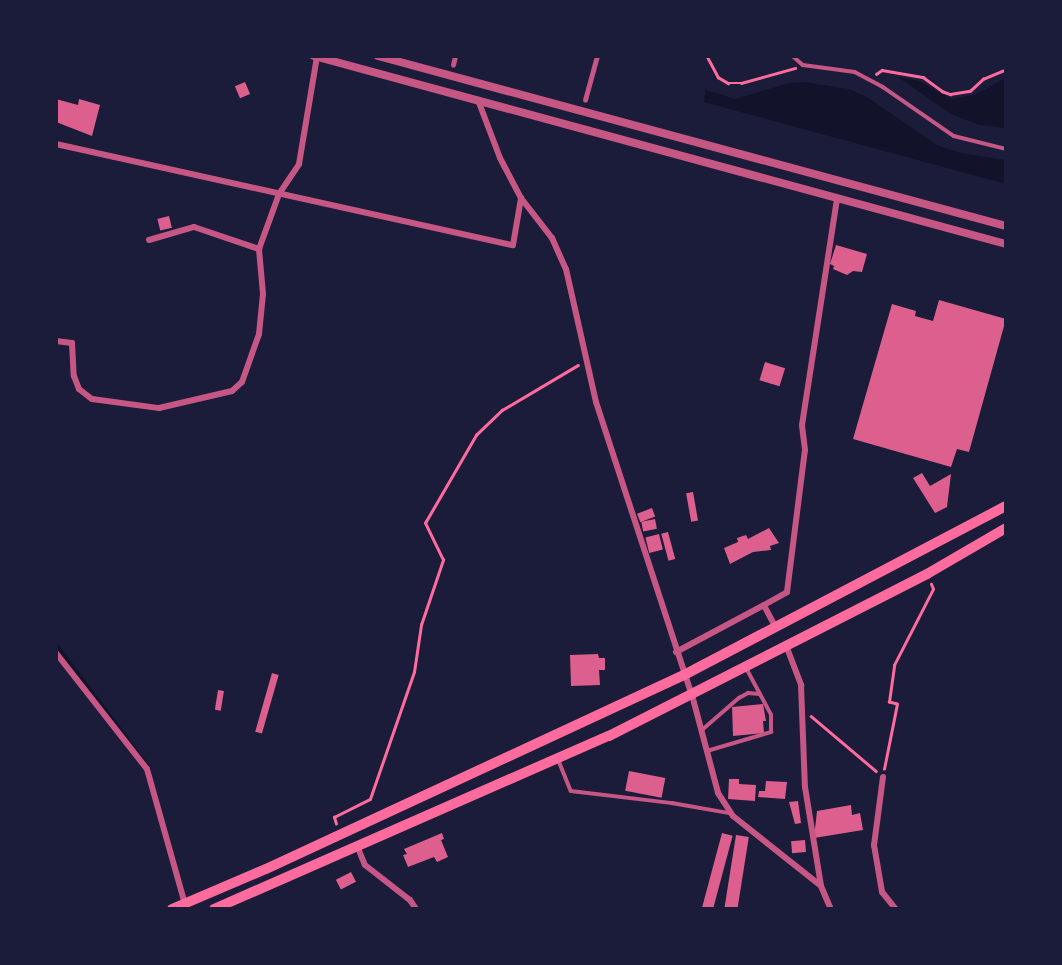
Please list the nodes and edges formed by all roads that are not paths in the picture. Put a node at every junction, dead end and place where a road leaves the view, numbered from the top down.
1 (378, 56) edge
2 (455, 56) edge
3 (597, 56) edge
4 (793, 56) edge
5 (316, 57) edge
6 (453, 65) dead end
7 (478, 100) junction
8 (585, 100) dead end
9 (56, 144) edge
10 (1006, 149) edge
11 (279, 194) junction
12 (521, 198) junction
13 (837, 198) junction
14 (1006, 226) edge
15 (149, 240) dead end
16 (1006, 244) edge
17 (259, 249) junction
18 (56, 341) edge
19 (1006, 506) edge
20 (1006, 528) edge
21 (764, 605) junction
22 (776, 628) junction
23 (787, 648) junction
24 (676, 652) junction
25 (56, 653) edge
26 (746, 668) junction
27 (684, 675) junction
28 (760, 694) junction
29 (692, 695) junction
30 (702, 730) junction
31 (707, 751) junction
32 (558, 760) junction
33 (883, 777) road end
34 (731, 814) junction
35 (358, 848) junction
36 (821, 886) junction
37 (185, 904) junction
38 (172, 909) edge
39 (214, 909) edge
40 (416, 909) edge
41 (831, 909) edge
42 (896, 909) edge

1 - 14 street
2 - 6 street
3 - 8 street
4 - 10 lane
5 - 7 street
5 - 11 street
7 - 12 street
7 - 13 street
9 - 11 street
11 - 12 street
11 - 17 street
12 - 24 street
13 - 16 street
13 - 21 street
15 - 17 street
17 - 18 street
19 - 22 highway
20 - 23 highway
21 - 22 street
21 - 24 street
22 - 27 highway
23 - 26 highway
23 - 36 street
24 - 27 street
25 - 37 street
26 - 28 lane
26 - 29 highway
27 - 29 street
27 - 37 highway
28 - 30 lane
28 - 31 lane
29 - 30 street
29 - 32 highway
30 - 31 street
31 - 34 street
32 - 34 lane
32 - 35 highway
33 - 42 street
34 - 36 street
35 - 39 highway
35 - 40 street
36 - 41 street
37 - 38 highway

